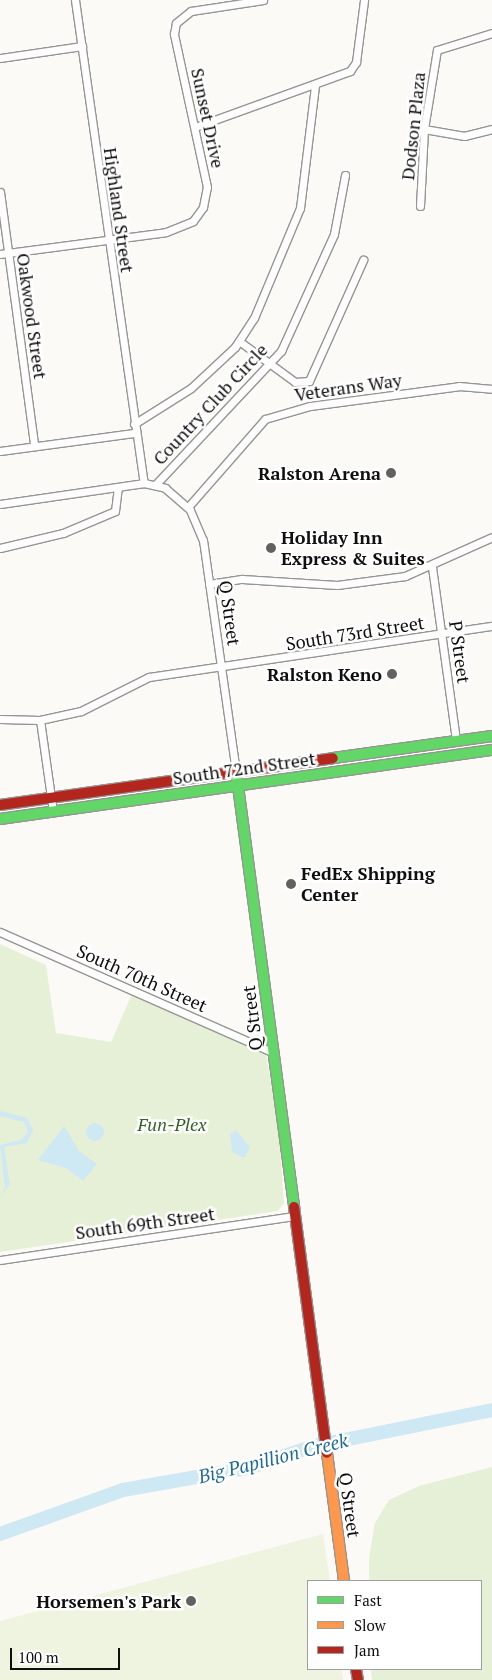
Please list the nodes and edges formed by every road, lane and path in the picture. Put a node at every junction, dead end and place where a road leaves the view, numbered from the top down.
1 (75, 0) edge
2 (264, 0) edge
3 (364, 0) edge
4 (228, 3) edge
5 (492, 33) edge
6 (82, 46) junction
7 (0, 58) edge
8 (315, 85) junction
9 (195, 127) junction
10 (424, 129) junction
11 (492, 129) edge
12 (345, 175) dead end
13 (0, 192) edge
14 (420, 206) dead end
15 (108, 239) junction
16 (9, 253) junction
17 (0, 254) edge
18 (363, 260) dead end
19 (239, 341) junction
20 (270, 366) junction
21 (492, 389) edge
22 (134, 424) junction
23 (134, 433) junction
24 (34, 445) junction
25 (0, 451) edge
26 (144, 483) junction
27 (156, 484) junction
28 (118, 486) junction
29 (0, 504) edge
30 (188, 507) junction
31 (492, 537) edge
32 (0, 548) edge
33 (432, 567) junction
34 (209, 584) junction
35 (492, 626) edge
36 (443, 635) junction
37 (222, 667) junction
38 (0, 719) edge
39 (40, 720) junction
40 (492, 736) edge
41 (456, 740) junction
42 (492, 750) edge
43 (395, 763) junction
44 (236, 771) junction
45 (238, 785) junction
46 (51, 798) junction
47 (0, 805) edge
48 (53, 812) junction
49 (0, 819) edge
50 (0, 932) edge
51 (272, 1052) junction
52 (294, 1216) junction
53 (0, 1260) edge
54 (344, 1580) edge

1 - 6 street, Highland Street
2 - 4 street, Sunset Drive
3 - 8 street
4 - 9 street, Sunset Drive
5 - 10 street, Dodson Plaza
6 - 7 street
6 - 15 street, Highland Street
8 - 9 street
8 - 19 street
9 - 15 street, Sunset Drive
10 - 11 street
10 - 14 street, Dodson Plaza
12 - 20 street, Country Club Circle
13 - 16 street, Oakwood Street
15 - 16 street, Sunset Drive
15 - 22 street, Highland Street
16 - 17 street, Sunset Drive
16 - 24 street, Oakwood Street
18 - 20 street
19 - 20 street
19 - 22 street
20 - 27 street, Country Club Circle
21 - 30 street, Veterans Way
22 - 23 street, Highland Street
23 - 24 street
23 - 26 street, Highland Street
24 - 25 street
26 - 27 street
26 - 28 street
27 - 30 street, Q Street
28 - 29 street
28 - 32 street
30 - 34 street, Q Street
31 - 33 street
33 - 34 street
33 - 36 street, P Street
34 - 37 street, Q Street
35 - 36 street, South 73rd Street
36 - 37 street, South 73rd Street
36 - 41 street, P Street
37 - 39 street, South 73rd Street
37 - 44 street, Q Street
38 - 39 street, South 73rd Street
39 - 46 street
40 - 41 main road, South 72nd Street
41 - 43 main road
41 - 44 main road, South 72nd Street
42 - 43 main road, South 72nd Street
43 - 45 main road, South 72nd Street
44 - 45 main road, Q Street
44 - 46 main road, South 72nd Street
45 - 48 main road, South 72nd Street
45 - 51 main road, Q Street
46 - 47 main road, South 72nd Street
46 - 48 street
48 - 49 main road, South 72nd Street
50 - 51 street, South 70th Street
51 - 52 main road, Q Street
52 - 53 street, South 69th Street
52 - 54 main road, Q Street

